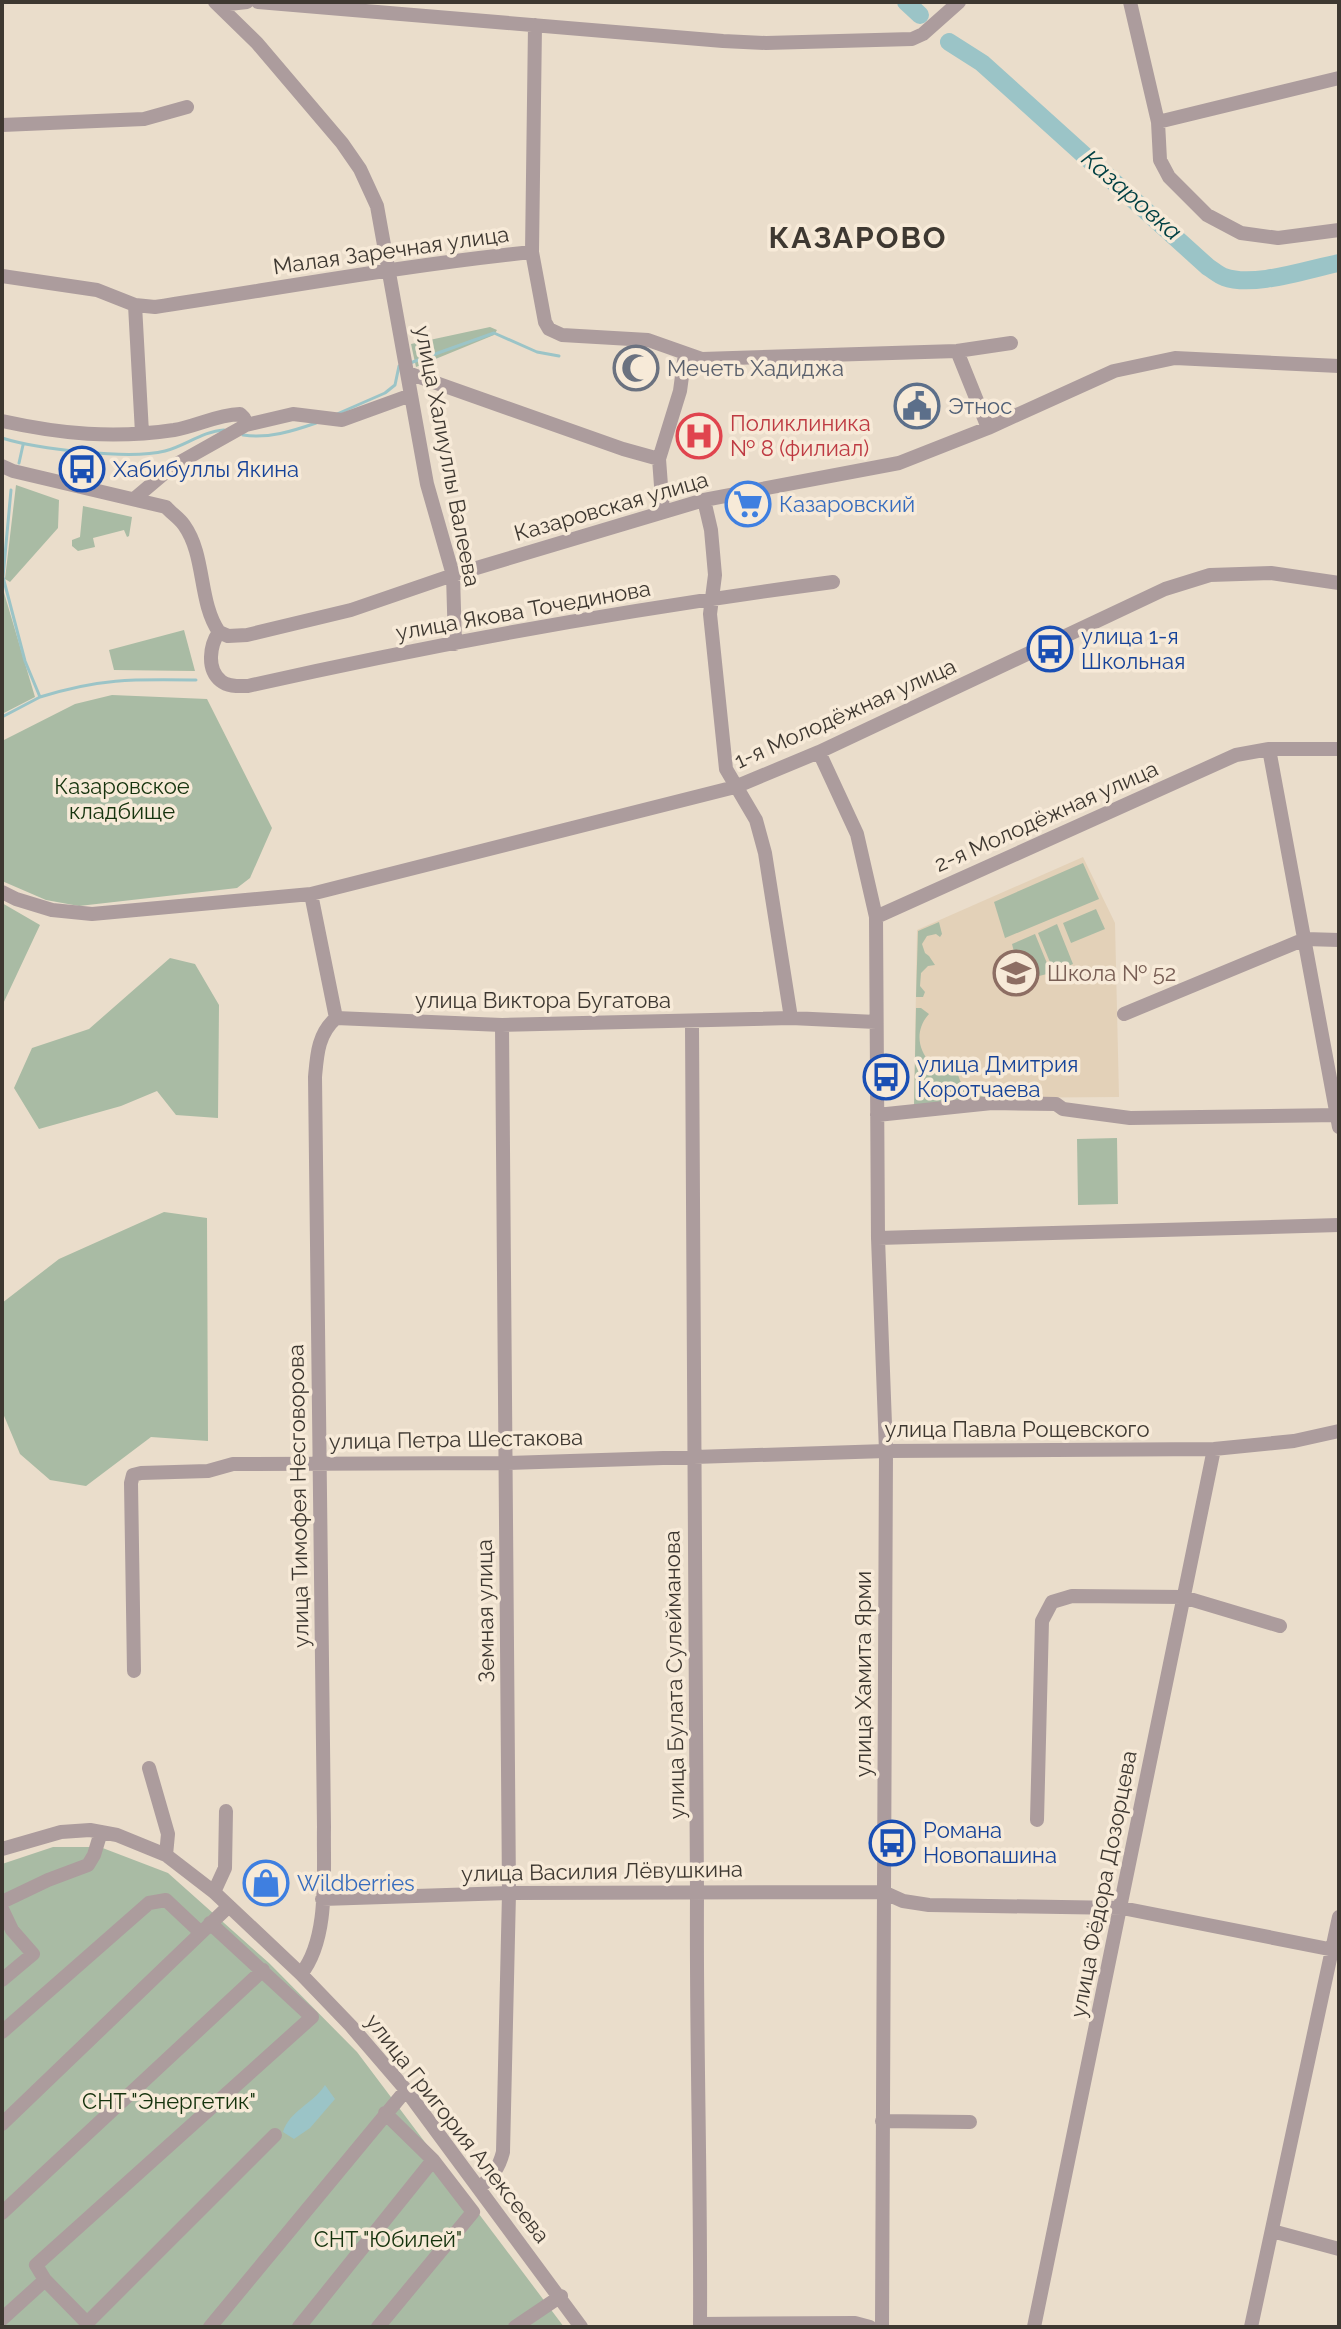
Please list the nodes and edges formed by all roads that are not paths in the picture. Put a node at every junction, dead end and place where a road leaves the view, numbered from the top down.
1 (247, 2) edge
2 (258, 2) edge
3 (959, 2) edge
4 (1130, 2) edge
5 (217, 4) edge
6 (535, 25) junction
7 (1339, 78) edge
8 (187, 107) dead end
9 (1158, 122) junction
10 (2, 125) edge
11 (1339, 230) edge
12 (532, 252) junction
13 (390, 271) junction
14 (2, 276) edge
15 (135, 305) junction
16 (1011, 343) dead end
17 (957, 351) junction
18 (685, 354) junction
19 (1339, 366) edge
20 (408, 373) junction
21 (411, 395) junction
22 (2, 421) edge
23 (246, 425) junction
24 (988, 428) junction
25 (142, 433) junction
26 (659, 459) junction
27 (2, 466) edge
28 (134, 499) junction
29 (704, 500) junction
30 (663, 512) junction
31 (453, 575) junction
32 (833, 582) dead end
33 (1339, 583) edge
34 (711, 598) junction
35 (219, 632) junction
36 (455, 644) junction
37 (1269, 749) junction
38 (1339, 749) edge
39 (819, 752) junction
40 (735, 787) junction
41 (2, 892) edge
42 (311, 894) junction
43 (876, 917) junction
44 (1305, 939) junction
45 (1339, 940) edge
46 (1124, 1014) dead end
47 (336, 1018) junction
48 (791, 1018) junction
49 (692, 1022) junction
50 (876, 1022) junction
51 (502, 1025) junction
52 (877, 1115) junction
53 (1338, 1119) edge
54 (1339, 1225) edge
55 (878, 1238) junction
56 (1339, 1431) edge
57 (1214, 1449) junction
58 (886, 1451) junction
59 (693, 1455) junction
60 (505, 1463) junction
61 (320, 1464) junction
62 (1183, 1597) junction
63 (1280, 1626) dead end
64 (134, 1671) dead end
65 (149, 1768) dead end
66 (226, 1811) dead end
67 (1037, 1820) dead end
68 (101, 1832) junction
69 (2, 1849) edge
70 (166, 1855) junction
71 (214, 1892) junction
72 (697, 1892) junction
73 (883, 1892) junction
74 (509, 1893) junction
75 (322, 1899) junction
76 (2, 1902) edge
77 (229, 1906) junction
78 (1122, 1908) junction
79 (2, 1909) edge
80 (1339, 1917) edge
81 (205, 1927) junction
82 (1336, 1950) edge
83 (263, 1970) junction
84 (301, 1974) junction
85 (2, 1980) edge
86 (2, 2032) edge
87 (406, 2090) junction
88 (385, 2113) junction
89 (882, 2121) junction
90 (970, 2122) dead end
91 (2, 2124) edge
92 (275, 2135) dead end
93 (433, 2160) junction
94 (479, 2188) junction
95 (2, 2213) edge
96 (1272, 2231) junction
97 (1339, 2249) edge
98 (45, 2280) junction
99 (561, 2296) junction
100 (2, 2319) edge
101 (700, 2325) edge
102 (87, 2326) edge
103 (210, 2327) edge
104 (299, 2327) edge
105 (378, 2327) edge
106 (515, 2327) edge
107 (581, 2327) edge
108 (870, 2327) edge
109 (882, 2327) edge
110 (1034, 2327) edge
111 (1251, 2327) edge

1 - 5 street
2 - 6 street
3 - 6 street
4 - 9 street
5 - 13 street, улица Халиуллы Валеева
6 - 12 street
7 - 9 street
8 - 10 street
9 - 11 street
12 - 13 street, Малая Заречная улица
12 - 18 street, Малая Заречная улица
13 - 15 street, Малая Заречная улица
13 - 20 street, улица Халиуллы Валеева
14 - 15 street, Малая Заречная улица
15 - 25 street
16 - 17 street, Малая Заречная улица
17 - 18 street, Малая Заречная улица
17 - 24 street
18 - 26 street
19 - 24 street, Казаровская улица
20 - 21 street, улица Халиуллы Валеева
20 - 26 street
21 - 23 street
21 - 31 street, улица Халиуллы Валеева
22 - 25 street
23 - 25 street
23 - 28 street
24 - 29 street, Казаровская улица
26 - 30 street
27 - 28 street
28 - 35 street
29 - 30 street, Казаровская улица
29 - 34 street
30 - 31 street, Казаровская улица
31 - 35 street, Казаровская улица
31 - 36 street, улица Халиуллы Валеева
32 - 34 street, улица Якова Точединова
33 - 39 street, 1-я Молодёжная улица
34 - 36 street, улица Якова Точединова
34 - 40 street
35 - 36 street, улица Якова Точединова
37 - 38 street, 2-я Молодёжная улица
37 - 43 street, 2-я Молодёжная улица
37 - 44 street
39 - 40 street, 1-я Молодёжная улица
39 - 43 street
40 - 42 street, 1-я Молодёжная улица
40 - 48 street
41 - 42 street, 1-я Молодёжная улица
42 - 47 street
43 - 50 street
44 - 45 street
44 - 46 street
44 - 53 street
47 - 51 street, улица Виктора Бугатова
47 - 61 street, улица Тимофея Несговорова
48 - 49 street, улица Виктора Бугатова
48 - 50 street, улица Виктора Бугатова
49 - 51 street, улица Виктора Бугатова
49 - 59 street, улица Булата Сулейманова
50 - 52 street, улица Хамита Ярми
51 - 60 street, Земная улица
52 - 53 street
52 - 55 street, улица Хамита Ярми
54 - 55 street
55 - 58 street, улица Хамита Ярми
56 - 57 street, улица Павла Рощевского
57 - 58 street, улица Павла Рощевского
57 - 62 street, улица Фёдора Дозорцева
58 - 59 street, улица Павла Рощевского
58 - 73 street, улица Хамита Ярми
59 - 60 street, улица Петра Шестакова
59 - 72 street, улица Булата Сулейманова
60 - 61 street, улица Петра Шестакова
60 - 74 street, Земная улица
61 - 64 street, улица Петра Шестакова
61 - 75 street, улица Тимофея Несговорова
62 - 63 street
62 - 67 street
62 - 78 street, улица Фёдора Дозорцева
65 - 70 street
66 - 71 street
68 - 69 street, улица Григория Алексеева
68 - 70 street, улица Григория Алексеева
68 - 76 street
70 - 71 street, улица Григория Алексеева
71 - 77 street, улица Григория Алексеева
72 - 73 street, улица Василия Лёвушкина
72 - 74 street, улица Василия Лёвушкина
72 - 101 street, улица Булата Сулейманова
73 - 78 street, улица Василия Лёвушкина
73 - 89 street, улица Хамита Ярми
74 - 75 street, улица Василия Лёвушкина
74 - 94 street, Земная улица
75 - 84 street, улица Тимофея Несговорова
77 - 81 street
77 - 84 street, улица Григория Алексеева
78 - 82 street, улица Василия Лёвушкина
78 - 110 street, улица Фёдора Дозорцева
79 - 85 street
80 - 82 street
81 - 83 street
81 - 86 street
81 - 91 street
82 - 96 street
83 - 95 street
83 - 98 street
84 - 87 street, улица Григория Алексеева
87 - 88 street
87 - 94 street, улица Григория Алексеева
88 - 93 street
88 - 103 street
89 - 90 street
89 - 109 street, улица Хамита Ярми
92 - 102 street
93 - 104 street
93 - 105 street
94 - 99 street, улица Григория Алексеева
96 - 97 street
96 - 111 street
98 - 100 street
98 - 102 street
99 - 106 street
99 - 107 street, улица Григория Алексеева
101 - 108 street

